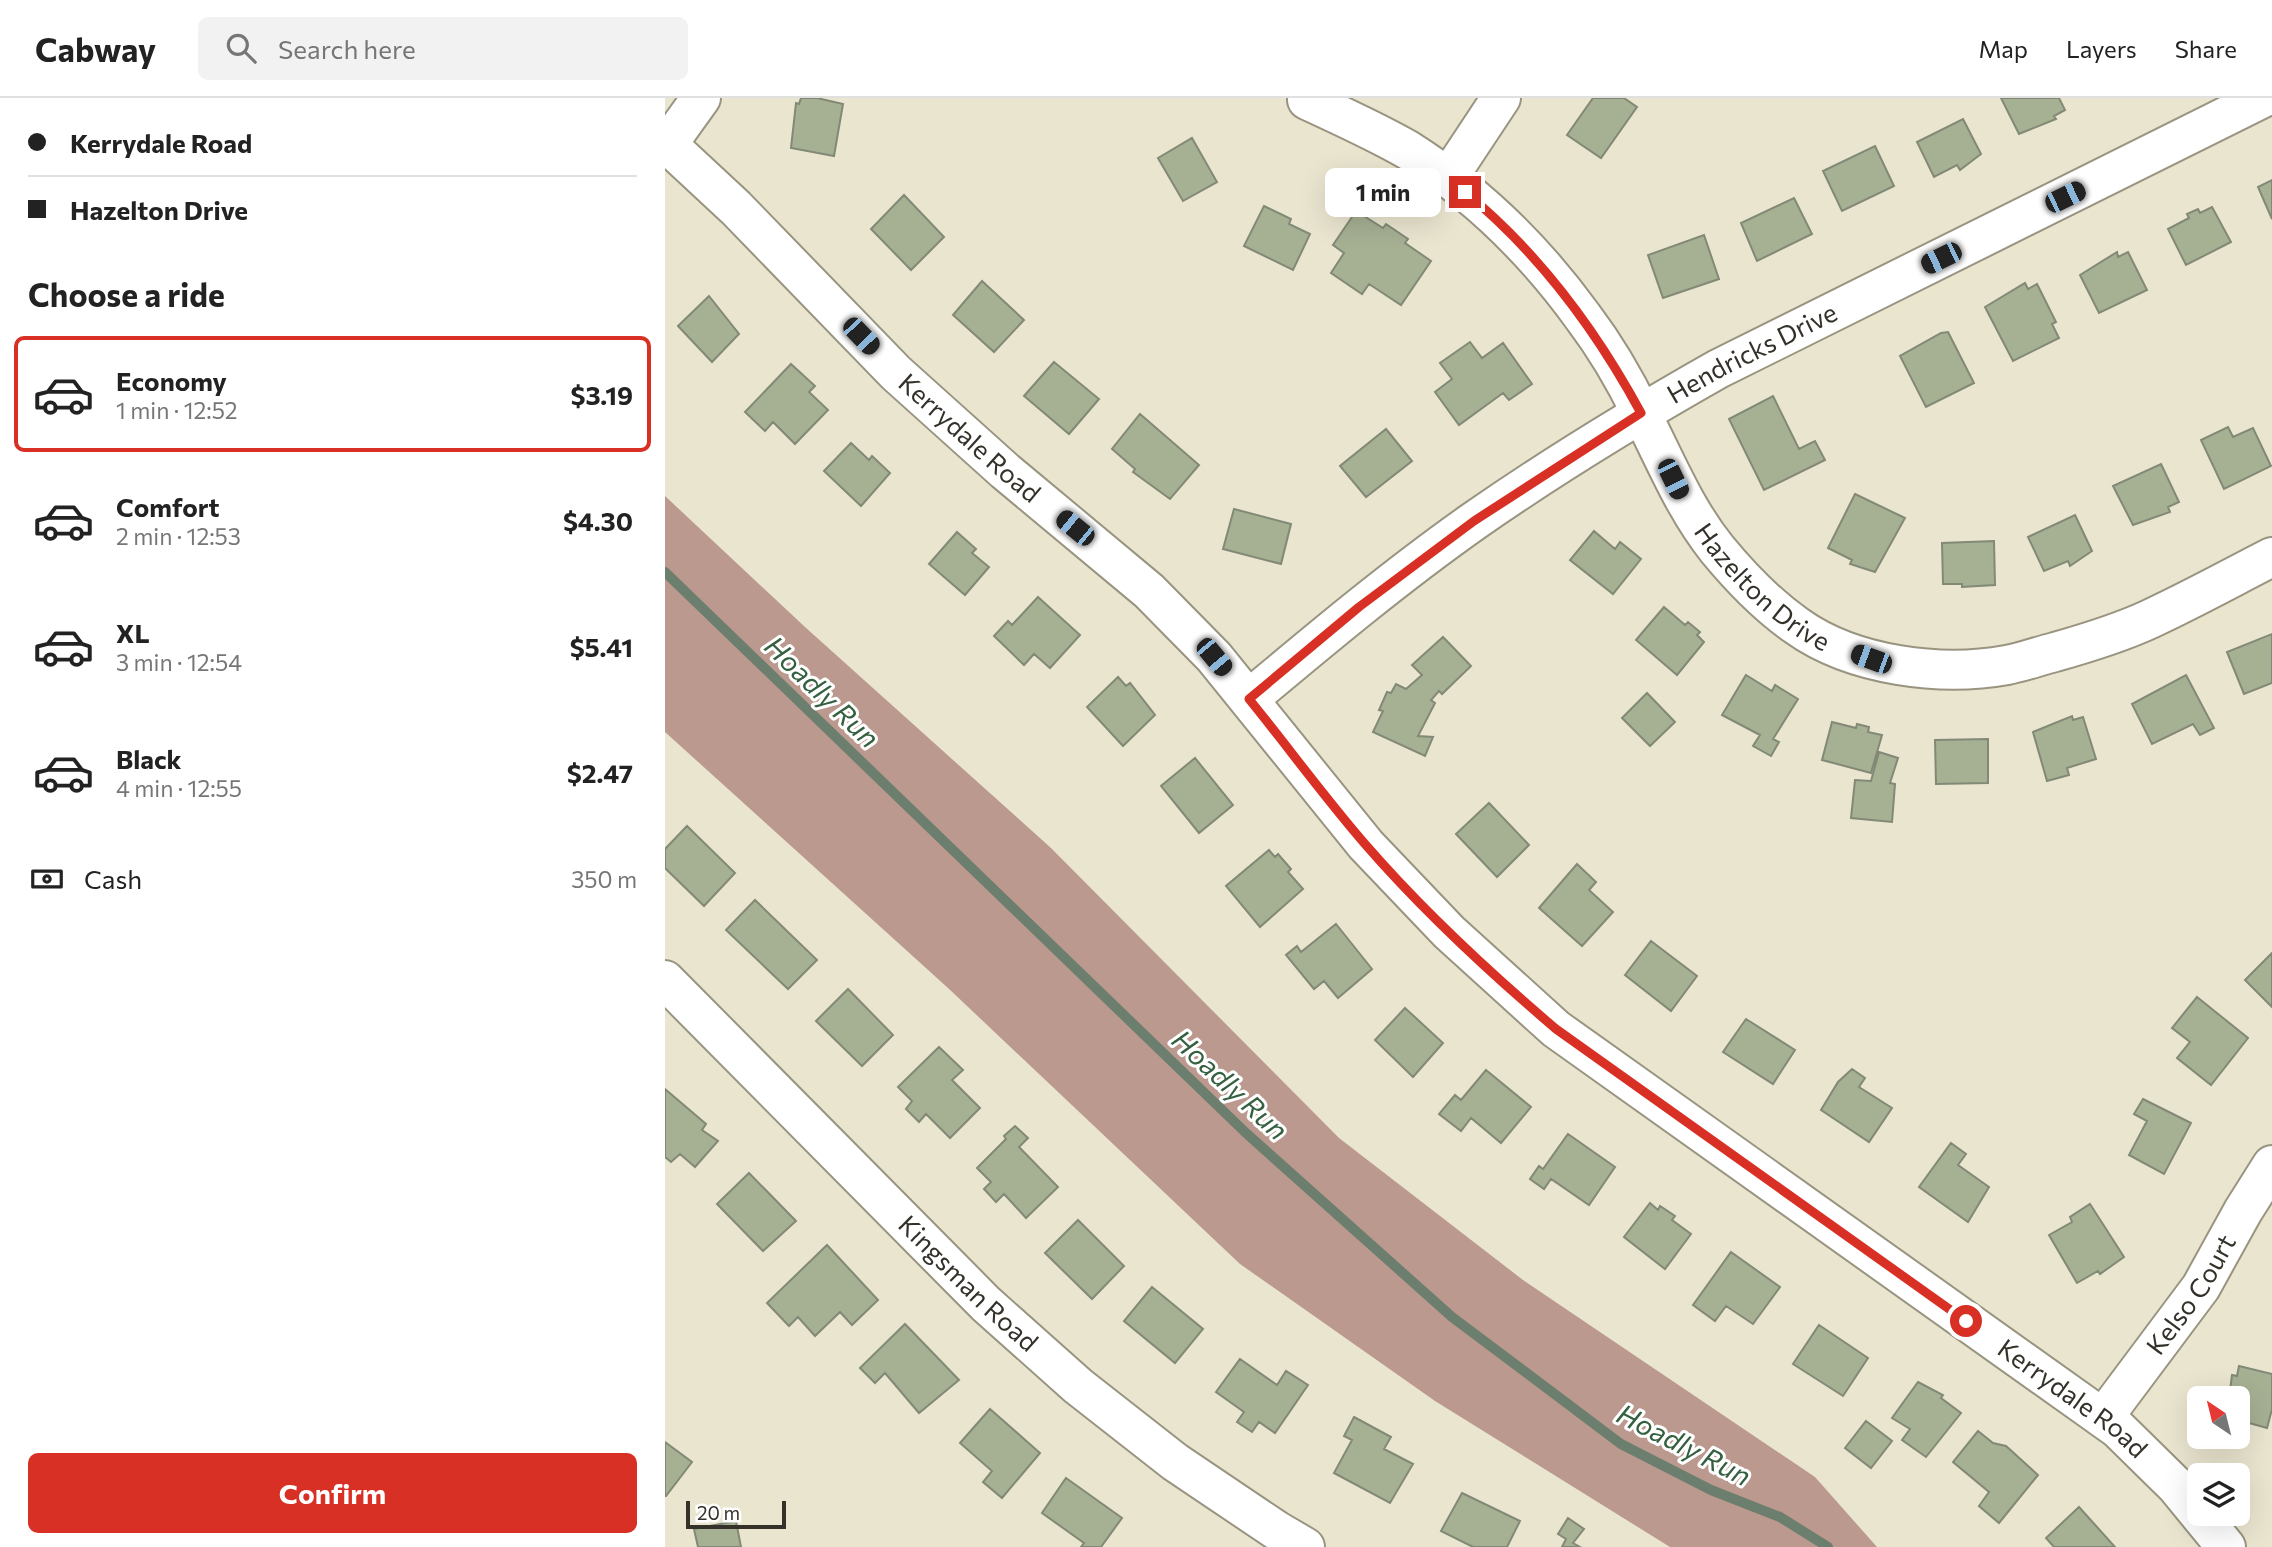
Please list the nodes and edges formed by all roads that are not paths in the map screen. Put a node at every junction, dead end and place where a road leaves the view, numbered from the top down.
1 (701, 98) edge
2 (1501, 98) edge
3 (2263, 98) edge
4 (1307, 100) dead end
5 (666, 143) edge
6 (1448, 178) junction
7 (1641, 413) junction
8 (2272, 557) edge
9 (1249, 699) junction
10 (665, 980) edge
11 (2272, 1165) edge
12 (2103, 1418) junction
13 (1305, 1547) edge
14 (2226, 1547) edge

1 - 5 street
2 - 6 street
3 - 7 street, Hendricks Drive
4 - 6 street, Hazelton Drive
5 - 9 street, Kerrydale Road
6 - 7 street, Hazelton Drive
7 - 8 street, Hazelton Drive
7 - 9 street, Hendricks Drive
9 - 12 street, Kerrydale Road
10 - 13 street, Kingsman Road
11 - 12 street, Kelso Court
12 - 14 street, Kerrydale Road

